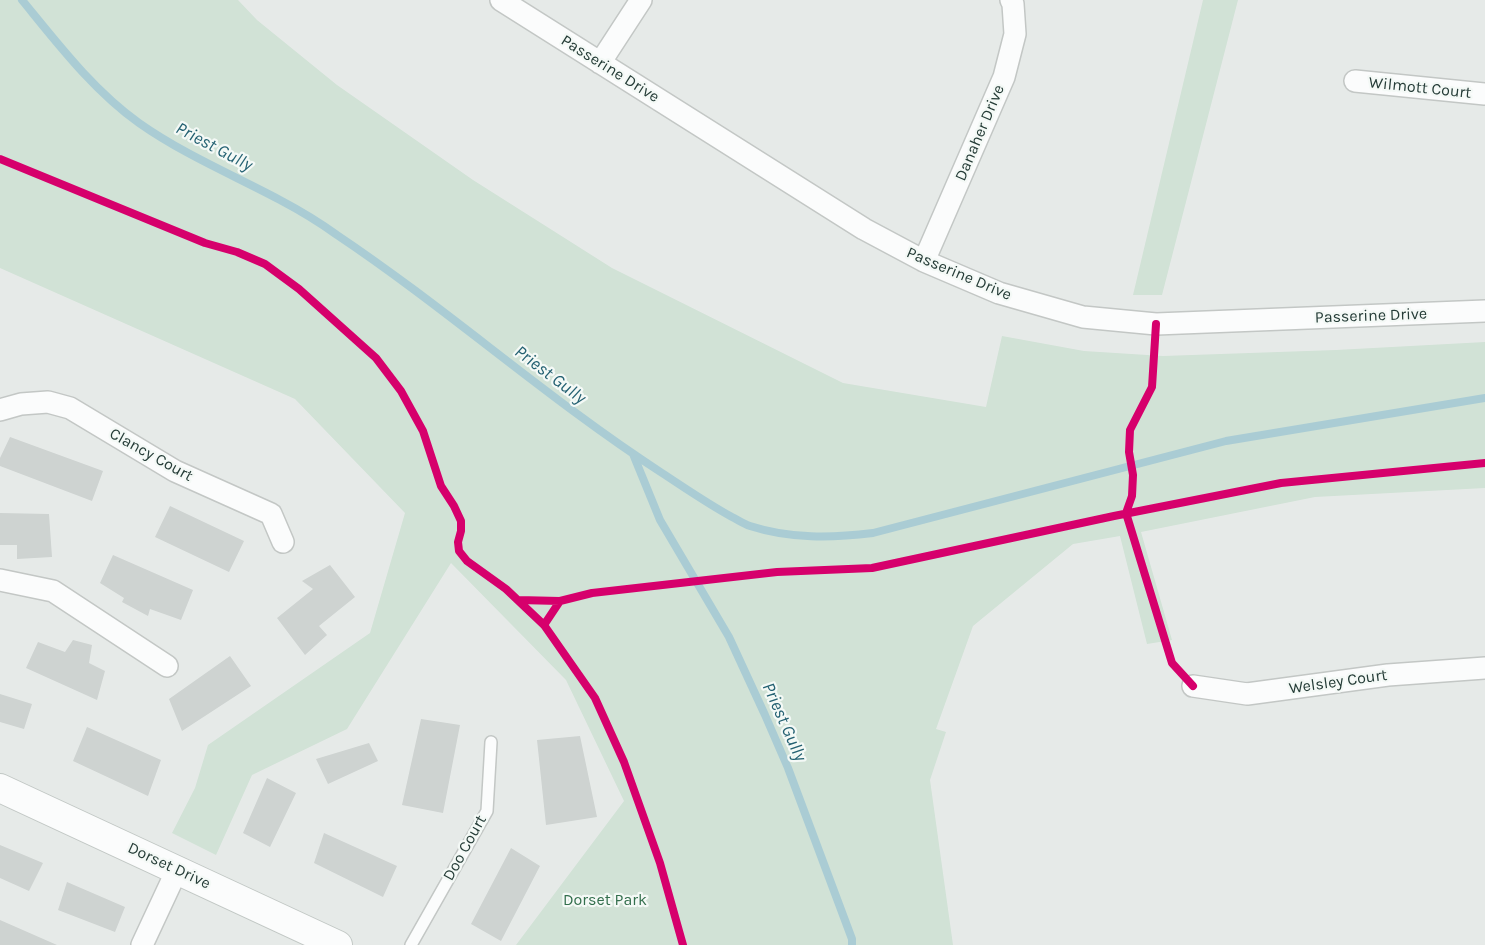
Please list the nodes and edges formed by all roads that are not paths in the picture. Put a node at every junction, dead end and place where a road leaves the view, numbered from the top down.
1 (501, 0) edge
2 (641, 0) edge
3 (1011, 0) edge
4 (600, 63) junction
5 (1355, 81) dead end
6 (1485, 94) edge
7 (924, 261) junction
8 (1485, 312) edge
9 (0, 410) edge
10 (283, 542) dead end
11 (0, 580) edge
12 (167, 666) dead end
13 (1485, 668) edge
14 (1193, 686) dead end
15 (491, 742) dead end
16 (0, 788) edge
17 (177, 870) junction
18 (142, 945) edge
19 (338, 945) edge
20 (411, 945) edge

1 - 4 street, Passerine Drive
2 - 4 street
3 - 7 street, Danaher Drive
4 - 7 street, Passerine Drive
5 - 6 street, Wilmott Court
7 - 8 street, Passerine Drive
9 - 10 street, Clancy Court
11 - 12 street
13 - 14 street, Welsley Court
15 - 20 lane, Doo Court
16 - 17 street, Dorset Drive
17 - 18 street
17 - 19 street, Dorset Drive

